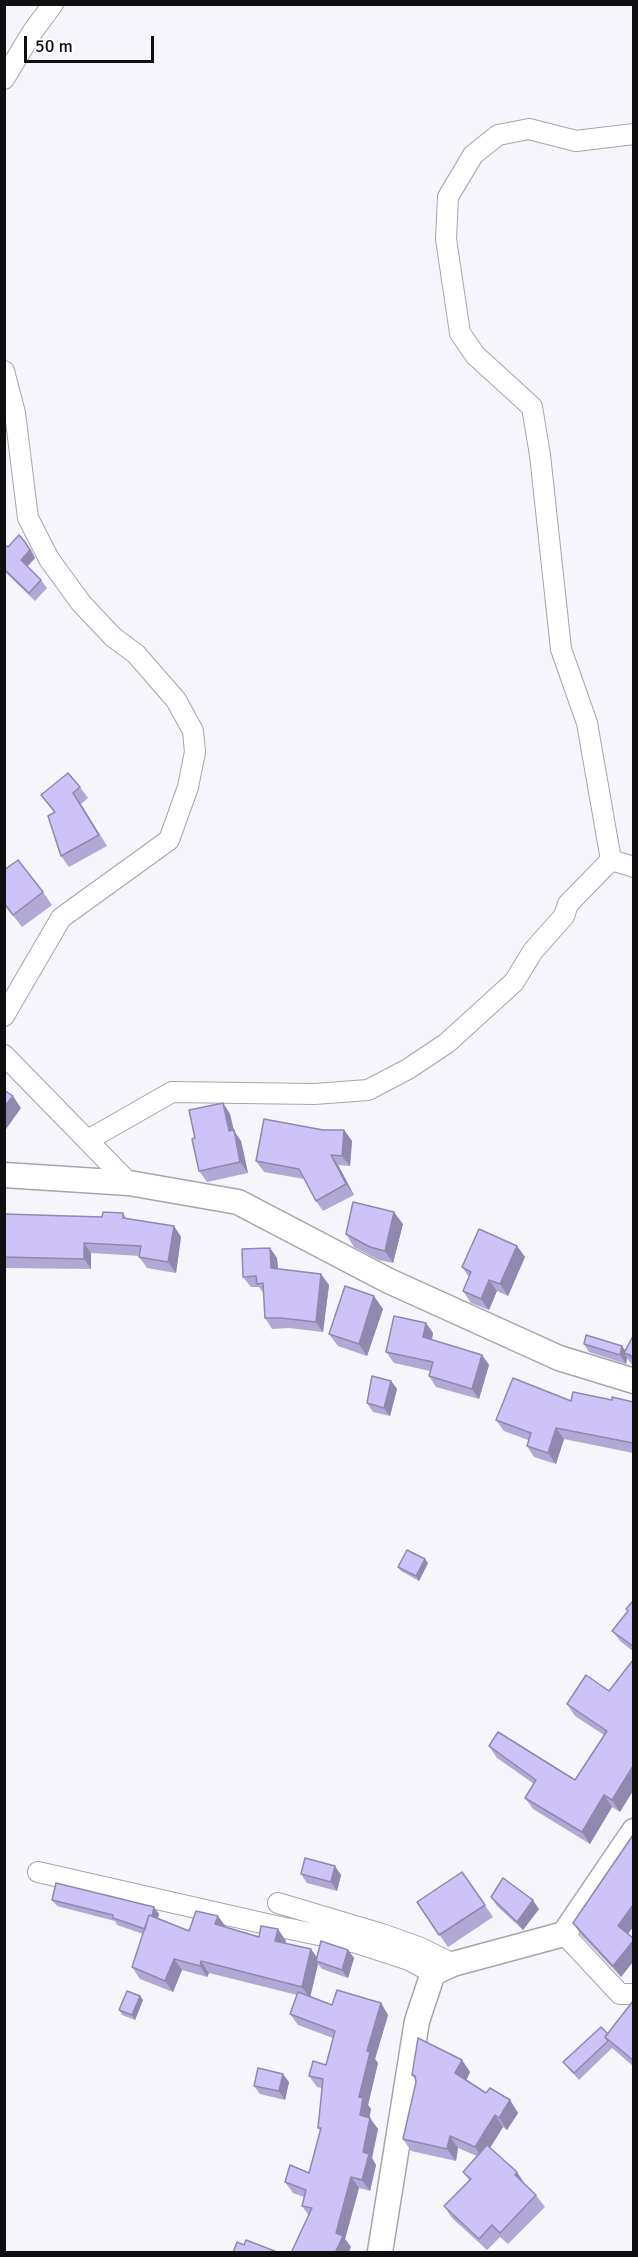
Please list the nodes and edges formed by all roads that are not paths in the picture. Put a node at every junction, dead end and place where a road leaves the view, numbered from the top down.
1 (53, 4) edge
2 (4, 79) edge
3 (633, 134) edge
4 (4, 371) edge
5 (610, 860) junction
6 (633, 867) edge
7 (4, 1016) edge
8 (4, 1055) edge
9 (88, 1140) junction
10 (4, 1175) edge
11 (129, 1183) junction
12 (633, 1381) edge
13 (633, 1831) edge
14 (38, 1872) dead end
15 (278, 1903) dead end
16 (564, 1934) junction
17 (443, 1968) junction
18 (633, 1994) edge
19 (380, 2253) edge

1 - 2 street
3 - 5 street
4 - 7 street
5 - 6 street
5 - 9 street
8 - 9 street
9 - 11 street
10 - 11 street
11 - 12 street
13 - 16 street
14 - 17 street
15 - 17 street
16 - 17 street
16 - 18 street
17 - 19 street

